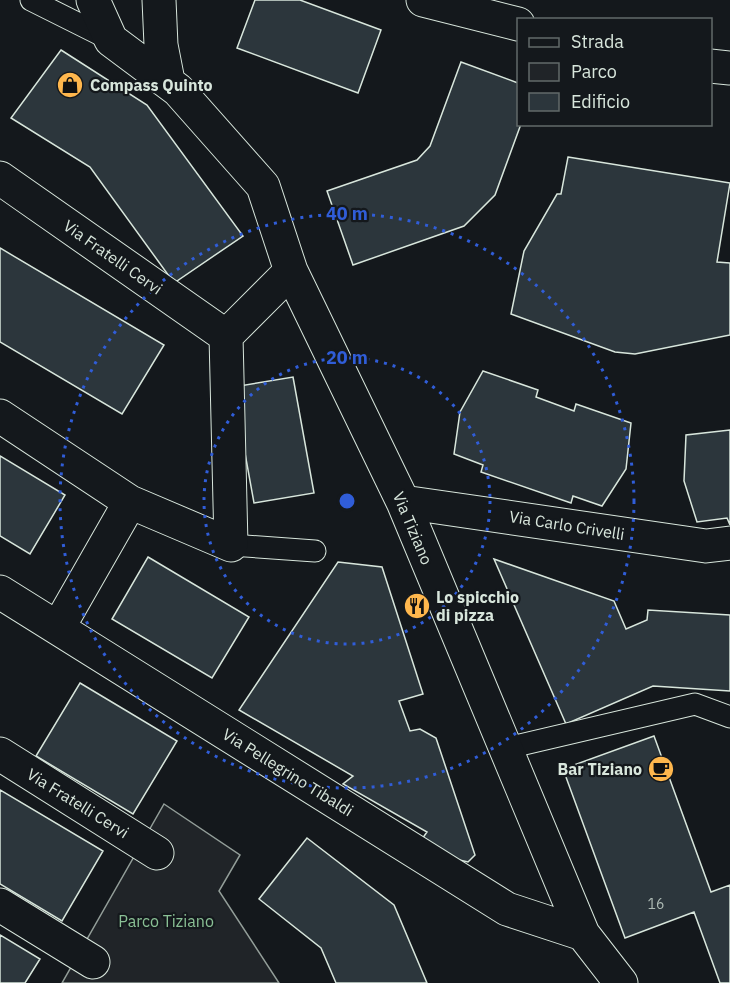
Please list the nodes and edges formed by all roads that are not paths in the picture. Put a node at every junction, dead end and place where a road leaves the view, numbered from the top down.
1 (31, 0) edge
2 (93, 0) edge
3 (159, 0) edge
4 (423, 0) edge
5 (491, 0) edge
6 (529, 18) edge
7 (517, 24) edge
8 (111, 40) junction
9 (712, 66) edge
10 (730, 68) edge
11 (173, 85) junction
12 (0, 178) edge
13 (291, 271) junction
14 (226, 336) junction
15 (0, 416) edge
16 (130, 502) junction
17 (403, 502) junction
18 (730, 543) edge
19 (231, 545) junction
20 (315, 551) dead end
21 (0, 592) edge
22 (58, 628) junction
23 (730, 717) edge
24 (507, 748) junction
25 (0, 754) edge
26 (157, 853) dead end
27 (0, 905) edge
28 (583, 934) junction
29 (93, 962) dead end
30 (621, 983) edge

1 - 8 lane
2 - 8 street
3 - 11 street
4 - 7 street
5 - 6 street
8 - 11 street, Via Tiziano
9 - 10 street
11 - 13 street, Via Tiziano
12 - 14 street, Via Fratelli Cervi
13 - 14 street
13 - 17 street, Via Tiziano
14 - 19 street
15 - 16 street
16 - 19 street
16 - 22 street
17 - 18 street, Via Carlo Crivelli
17 - 24 street, Via Tiziano
19 - 20 lane
21 - 22 street, Via Pellegrino Tibaldi
22 - 28 street, Via Pellegrino Tibaldi
23 - 24 lane
24 - 28 street, Via Tiziano
25 - 26 street, Via Fratelli Cervi
27 - 29 street
28 - 30 street, Via Tiziano

